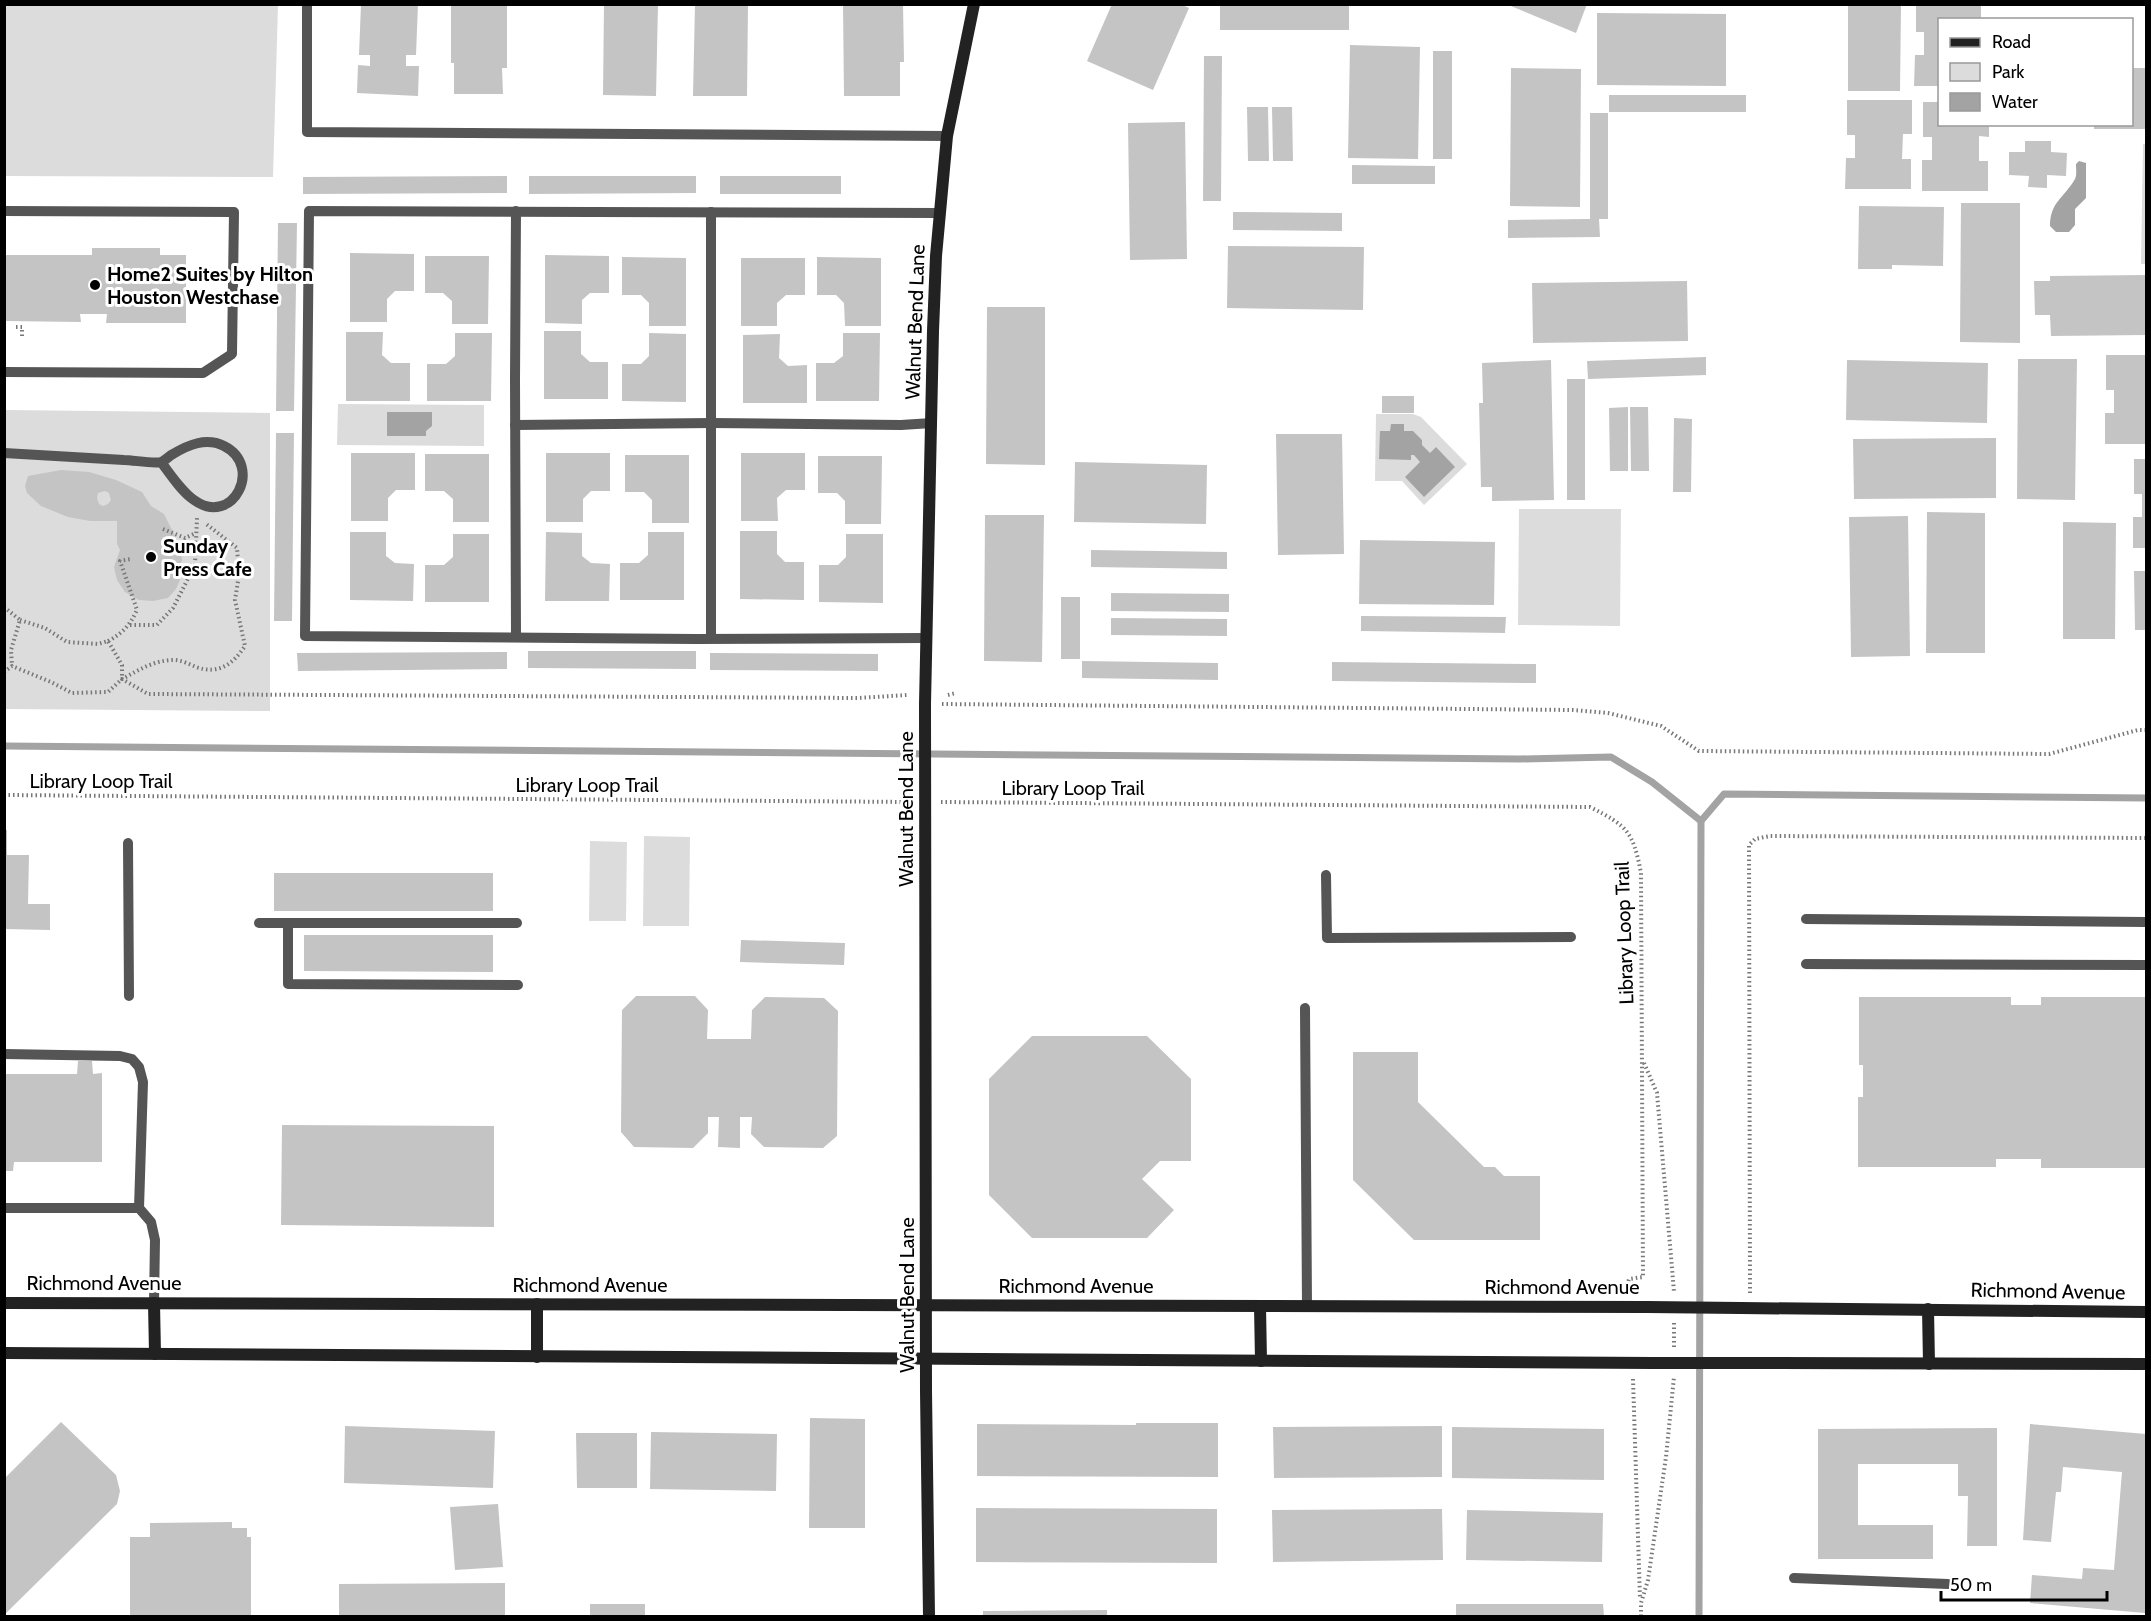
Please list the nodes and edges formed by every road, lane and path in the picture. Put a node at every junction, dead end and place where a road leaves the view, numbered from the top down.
1 (307, 4) edge
2 (974, 4) edge
3 (947, 136) junction
4 (4, 211) edge
5 (516, 211) junction
6 (711, 212) junction
7 (940, 213) junction
8 (16, 327) dead end
9 (22, 337) dead end
10 (4, 372) edge
11 (712, 423) junction
12 (932, 423) junction
13 (515, 425) junction
14 (4, 453) edge
15 (161, 462) junction
16 (163, 529) dead end
17 (196, 533) junction
18 (130, 559) dead end
19 (4, 607) edge
20 (20, 620) junction
21 (130, 625) junction
22 (516, 636) junction
23 (711, 638) junction
24 (925, 638) junction
25 (108, 641) junction
26 (12, 666) junction
27 (4, 672) edge
28 (122, 679) junction
29 (956, 693) dead end
30 (948, 694) dead end
31 (907, 695) dead end
32 (925, 709) junction
33 (2146, 730) edge
34 (4, 795) edge
35 (926, 796) junction
36 (128, 843) dead end
37 (1326, 875) dead end
38 (1806, 919) dead end
39 (2146, 922) edge
40 (259, 923) dead end
41 (288, 923) junction
42 (517, 923) dead end
43 (1571, 937) dead end
44 (1806, 964) dead end
45 (2146, 965) edge
46 (518, 985) dead end
47 (129, 996) dead end
48 (1305, 1008) dead end
49 (4, 1054) edge
50 (1642, 1059) junction
51 (4, 1208) edge
52 (139, 1208) junction
53 (1674, 1293) dead end
54 (4, 1303) edge
55 (154, 1303) junction
56 (537, 1304) junction
57 (926, 1305) junction
58 (1260, 1306) junction
59 (1307, 1306) junction
60 (1641, 1307) junction
61 (1928, 1309) junction
62 (2146, 1312) edge
63 (1674, 1315) dead end
64 (4, 1353) edge
65 (155, 1354) junction
66 (537, 1357) junction
67 (926, 1359) junction
68 (1261, 1360) junction
69 (1674, 1360) dead end
70 (1929, 1364) junction
71 (2146, 1364) edge
72 (1674, 1372) dead end
73 (1633, 1379) dead end
74 (1794, 1578) dead end
75 (1948, 1584) dead end
76 (1641, 1603) junction
77 (929, 1617) edge
78 (1641, 1617) edge

1 - 3 lane
2 - 3 main road, Walnut Bend Lane
3 - 7 main road, Walnut Bend Lane
4 - 10 lane
5 - 6 lane
5 - 13 lane
5 - 22 lane
6 - 7 lane
6 - 11 lane
7 - 12 main road, Walnut Bend Lane
8 - 9 path
11 - 12 lane
11 - 13 lane
11 - 23 lane
12 - 24 main road, Walnut Bend Lane
13 - 22 lane
14 - 15 lane
15 - 15 lane
16 - 17 path
17 - 21 path
17 - 28 path
18 - 21 path
19 - 20 path
20 - 25 path
20 - 26 path
21 - 25 path
22 - 23 lane
23 - 24 lane
24 - 32 main road, Walnut Bend Lane
25 - 28 path
26 - 27 path
26 - 28 path
28 - 31 path
29 - 30 path
32 - 33 path
32 - 35 main road, Walnut Bend Lane
34 - 35 path, Library Loop Trail
35 - 50 path, Library Loop Trail
35 - 57 main road, Walnut Bend Lane
36 - 47 lane
37 - 43 lane
38 - 39 lane
40 - 41 lane
41 - 42 lane
41 - 46 lane
44 - 45 lane
48 - 59 lane
49 - 52 lane
50 - 53 path
50 - 60 path, Library Loop Trail
51 - 52 lane
52 - 55 lane
54 - 55 main road, Richmond Avenue
55 - 56 main road, Richmond Avenue
55 - 65 main road
56 - 57 main road, Richmond Avenue
56 - 66 main road
57 - 58 main road, Richmond Avenue
57 - 67 main road, Walnut Bend Lane
58 - 59 main road, Richmond Avenue
58 - 68 main road
59 - 60 main road, Richmond Avenue
60 - 61 main road, Richmond Avenue, bridge
61 - 62 main road, Richmond Avenue
61 - 70 main road
63 - 69 path
64 - 65 main road
65 - 66 main road
66 - 67 main road
67 - 68 main road
67 - 77 main road, Walnut Bend Lane
68 - 70 main road, bridge
70 - 71 main road
72 - 76 path
73 - 76 path
74 - 75 lane
76 - 78 path

